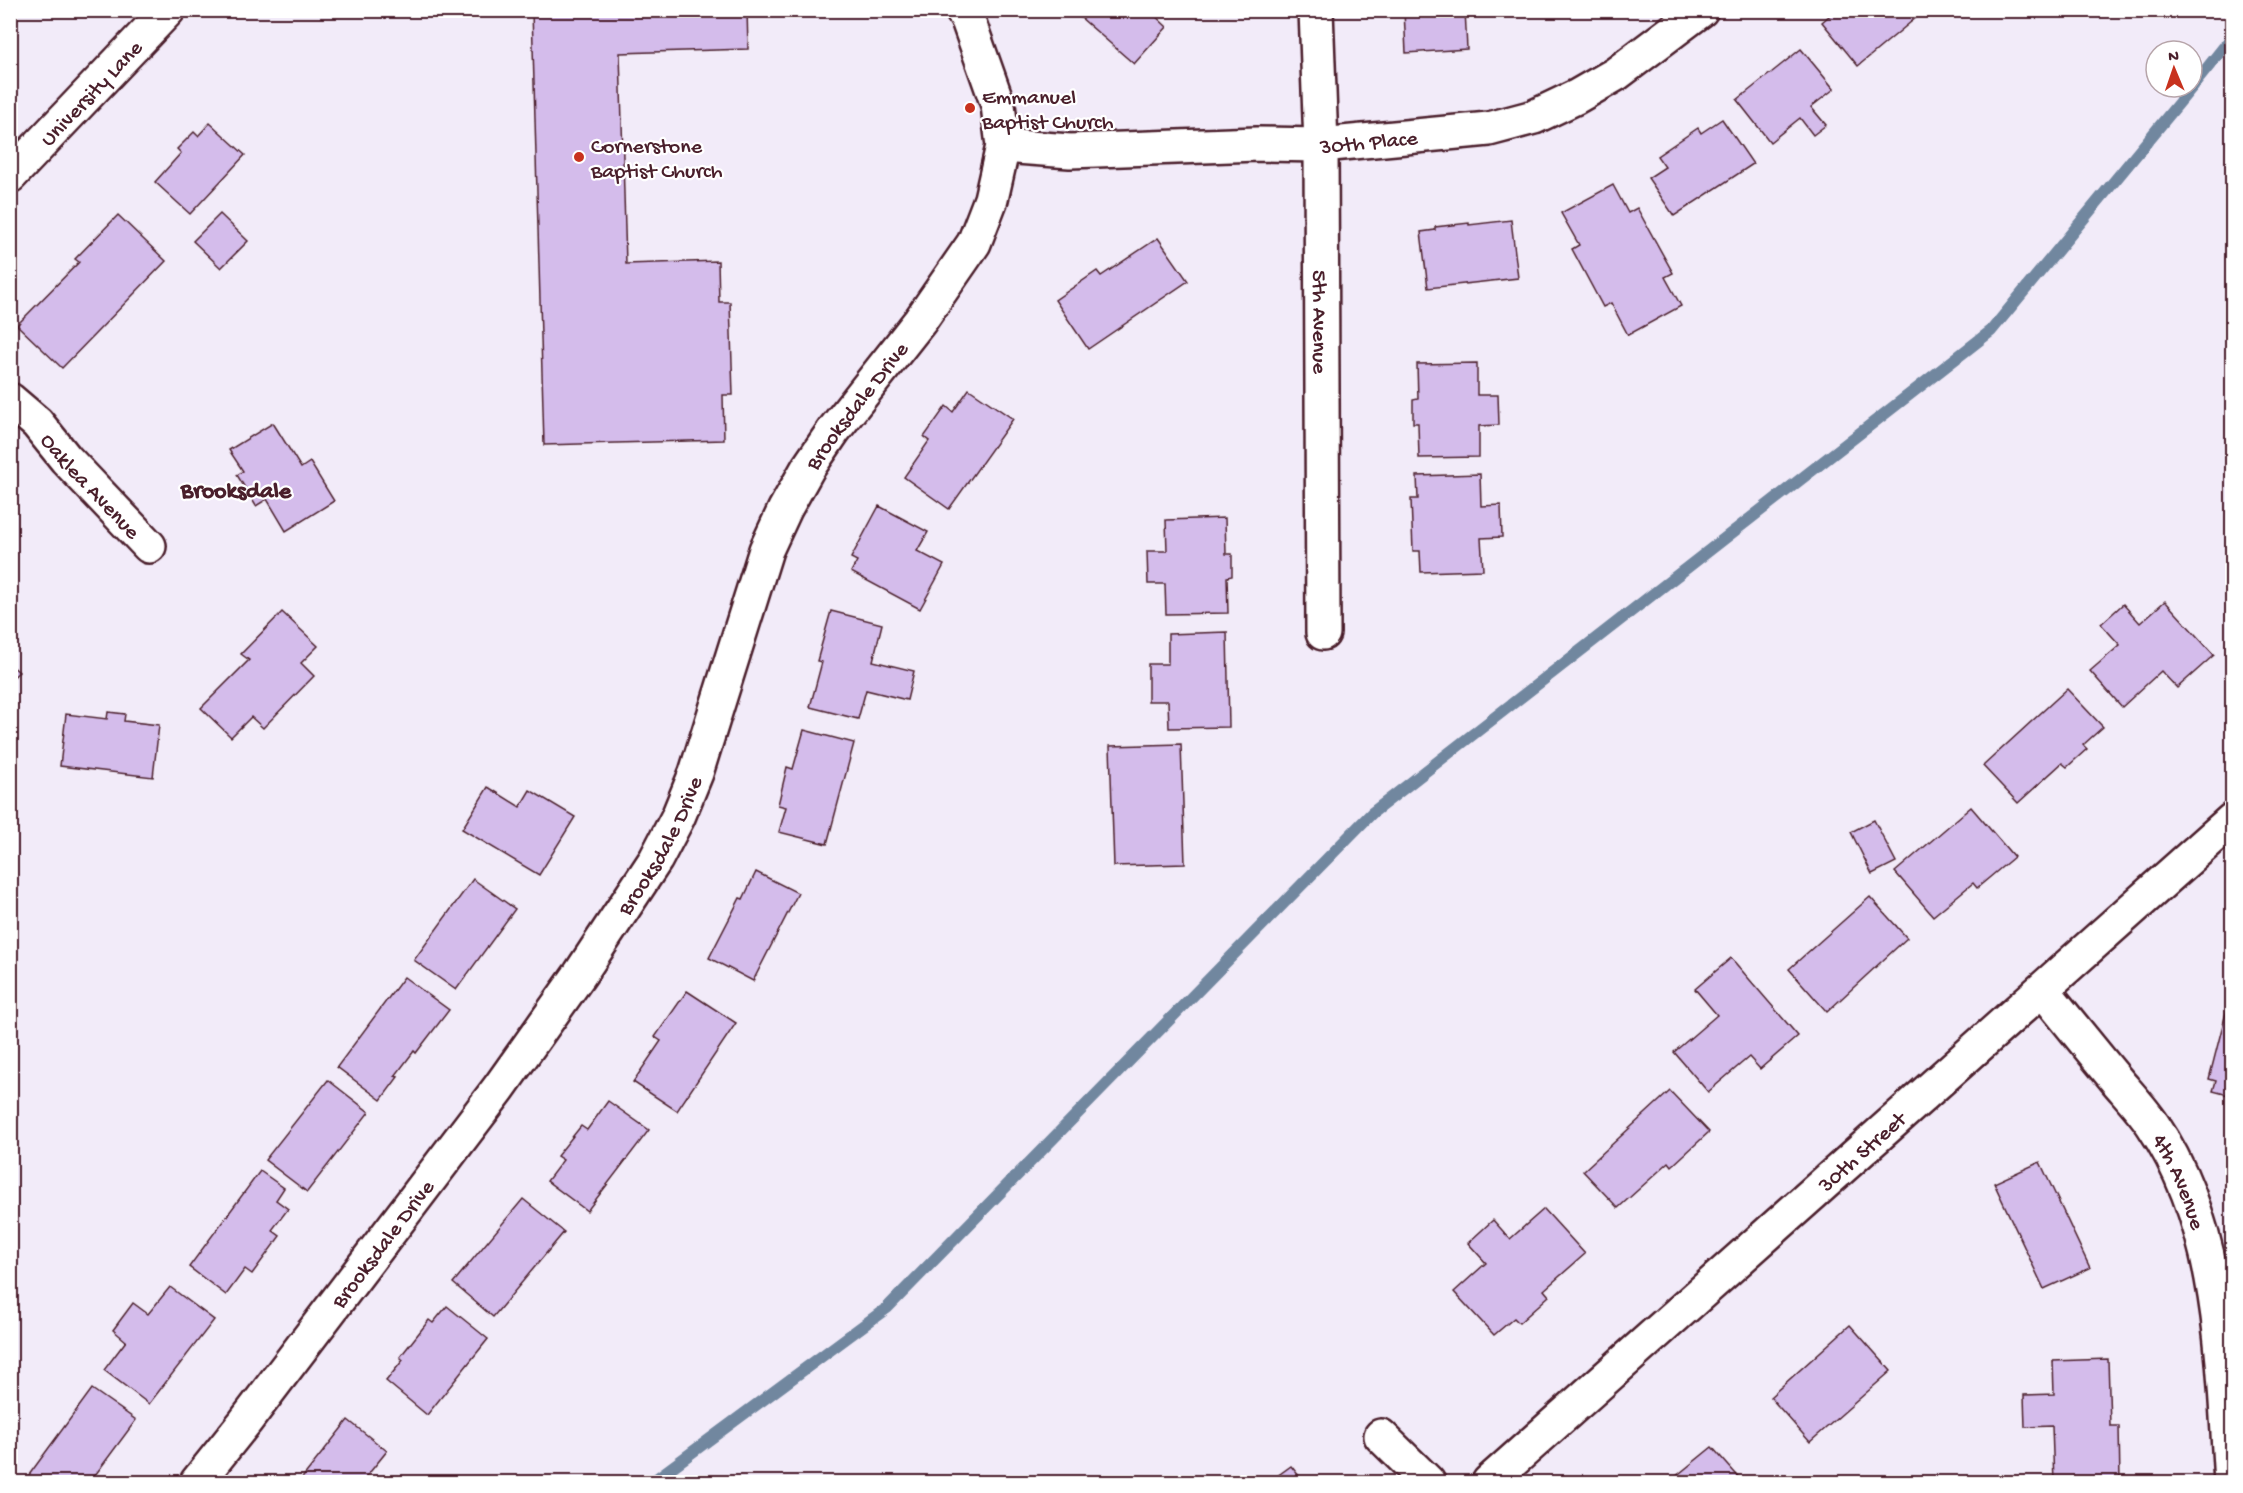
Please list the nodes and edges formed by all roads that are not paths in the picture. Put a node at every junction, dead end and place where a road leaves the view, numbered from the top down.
1 (168, 10) edge
2 (962, 10) edge
3 (1316, 10) edge
4 (1701, 10) edge
5 (1321, 145) junction
6 (1003, 146) junction
7 (10, 176) edge
8 (10, 400) edge
9 (149, 546) dead end
10 (1323, 633) dead end
11 (2232, 820) edge
12 (2043, 990) junction
13 (1381, 1436) dead end
14 (197, 1482) edge
15 (1428, 1482) edge
16 (1489, 1482) edge
17 (2231, 1482) edge

1 - 7 street, University Lane
2 - 6 street, Brooksdale Drive
3 - 5 street, 5th Avenue
4 - 5 street, 30th Place
5 - 6 street, 30th Place
5 - 10 street, 5th Avenue
6 - 14 street, Brooksdale Drive
8 - 9 street, Oaklea Avenue
11 - 12 street, 30th Street
12 - 16 street, 30th Street
12 - 17 street, 4th Avenue
13 - 15 street

